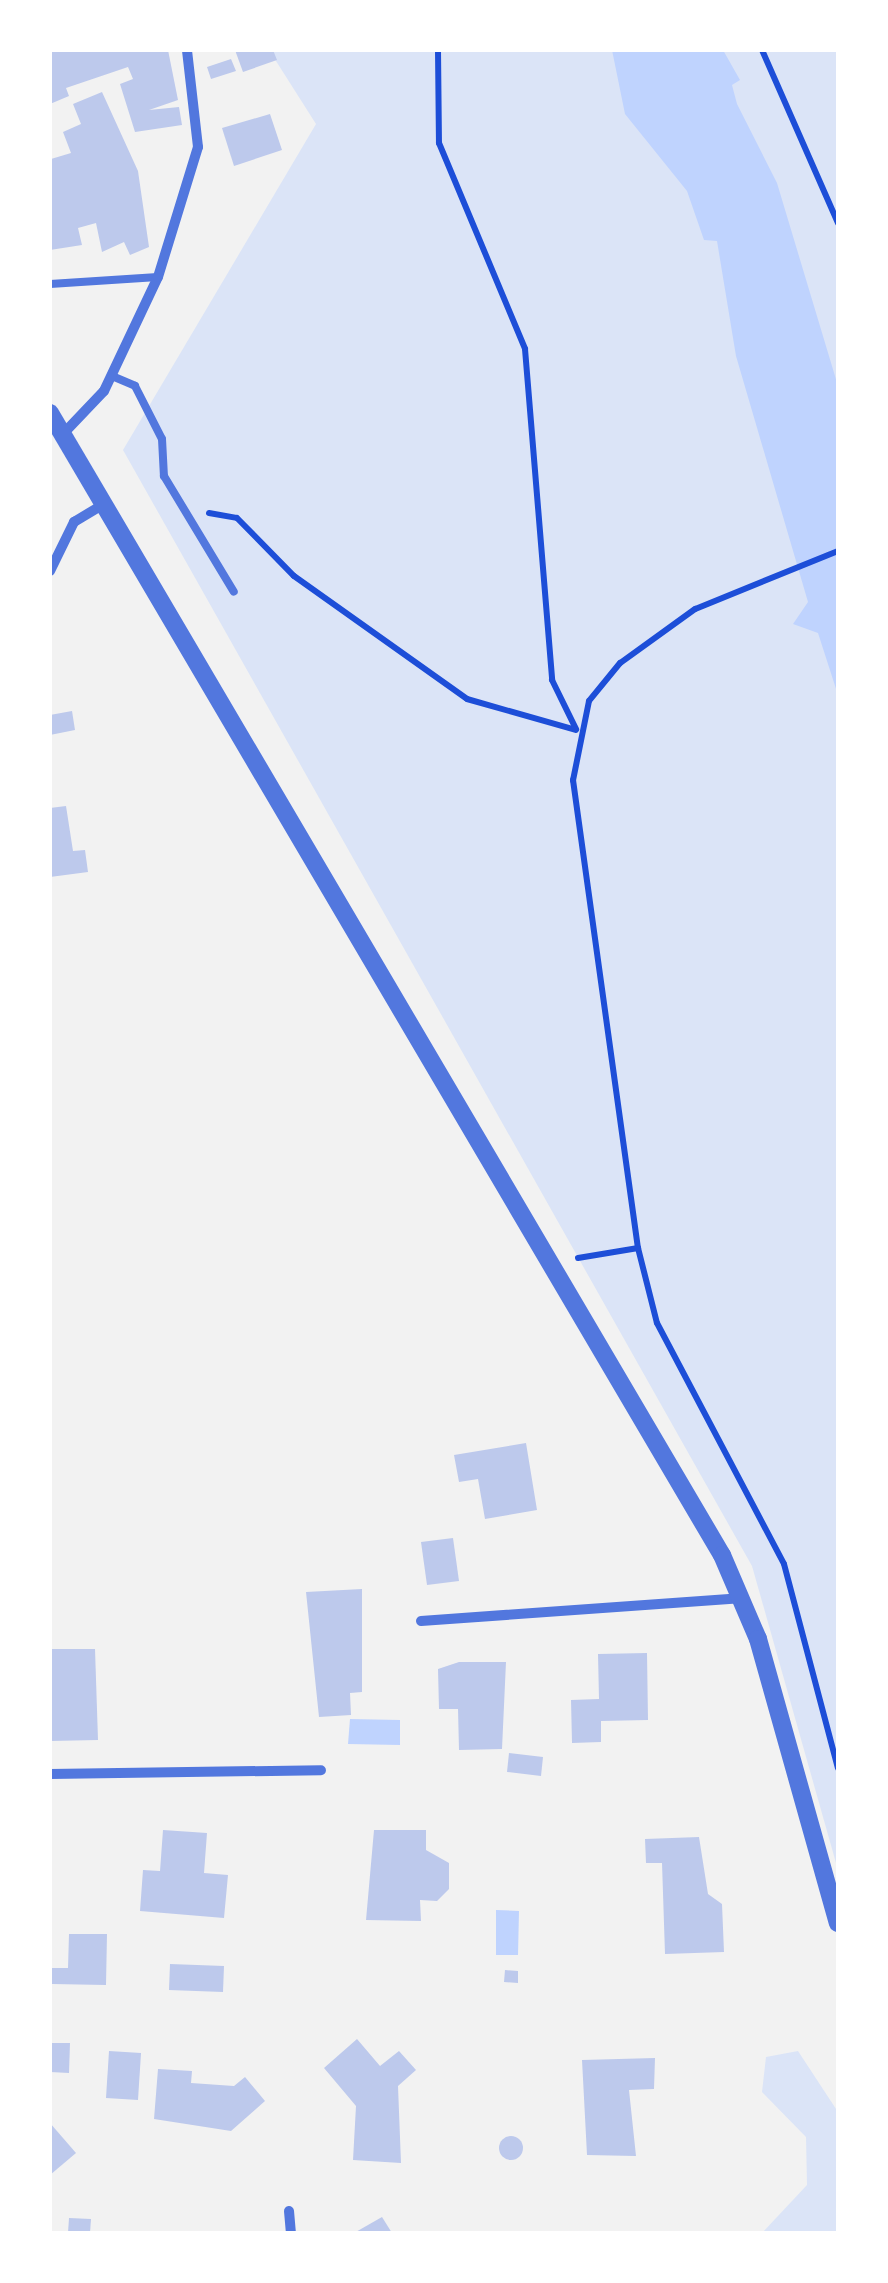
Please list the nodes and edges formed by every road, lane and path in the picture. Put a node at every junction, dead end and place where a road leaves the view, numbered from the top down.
1 (188, 50) edge
2 (438, 50) edge
3 (762, 50) edge
4 (838, 223) edge
5 (158, 277) junction
6 (50, 284) edge
7 (112, 376) junction
8 (50, 413) edge
9 (63, 434) junction
10 (104, 503) junction
11 (192, 522) junction
12 (838, 551) edge
13 (50, 571) edge
14 (234, 592) dead end
15 (577, 730) junction
16 (638, 1248) junction
17 (555, 1270) junction
18 (743, 1598) junction
19 (421, 1621) dead end
20 (838, 1768) edge
21 (321, 1770) dead end
22 (50, 1774) edge
23 (838, 1923) edge
24 (289, 2211) dead end
25 (291, 2233) edge

1 - 5 street
2 - 15 path
3 - 4 path
5 - 6 lane
5 - 7 street
7 - 9 street
7 - 11 lane
8 - 9 street
9 - 10 street
10 - 13 street
10 - 17 street
11 - 14 lane
11 - 15 path
12 - 15 path
15 - 16 path
16 - 17 path
16 - 20 path
17 - 18 street
18 - 19 street
18 - 23 street
21 - 22 street
24 - 25 street

